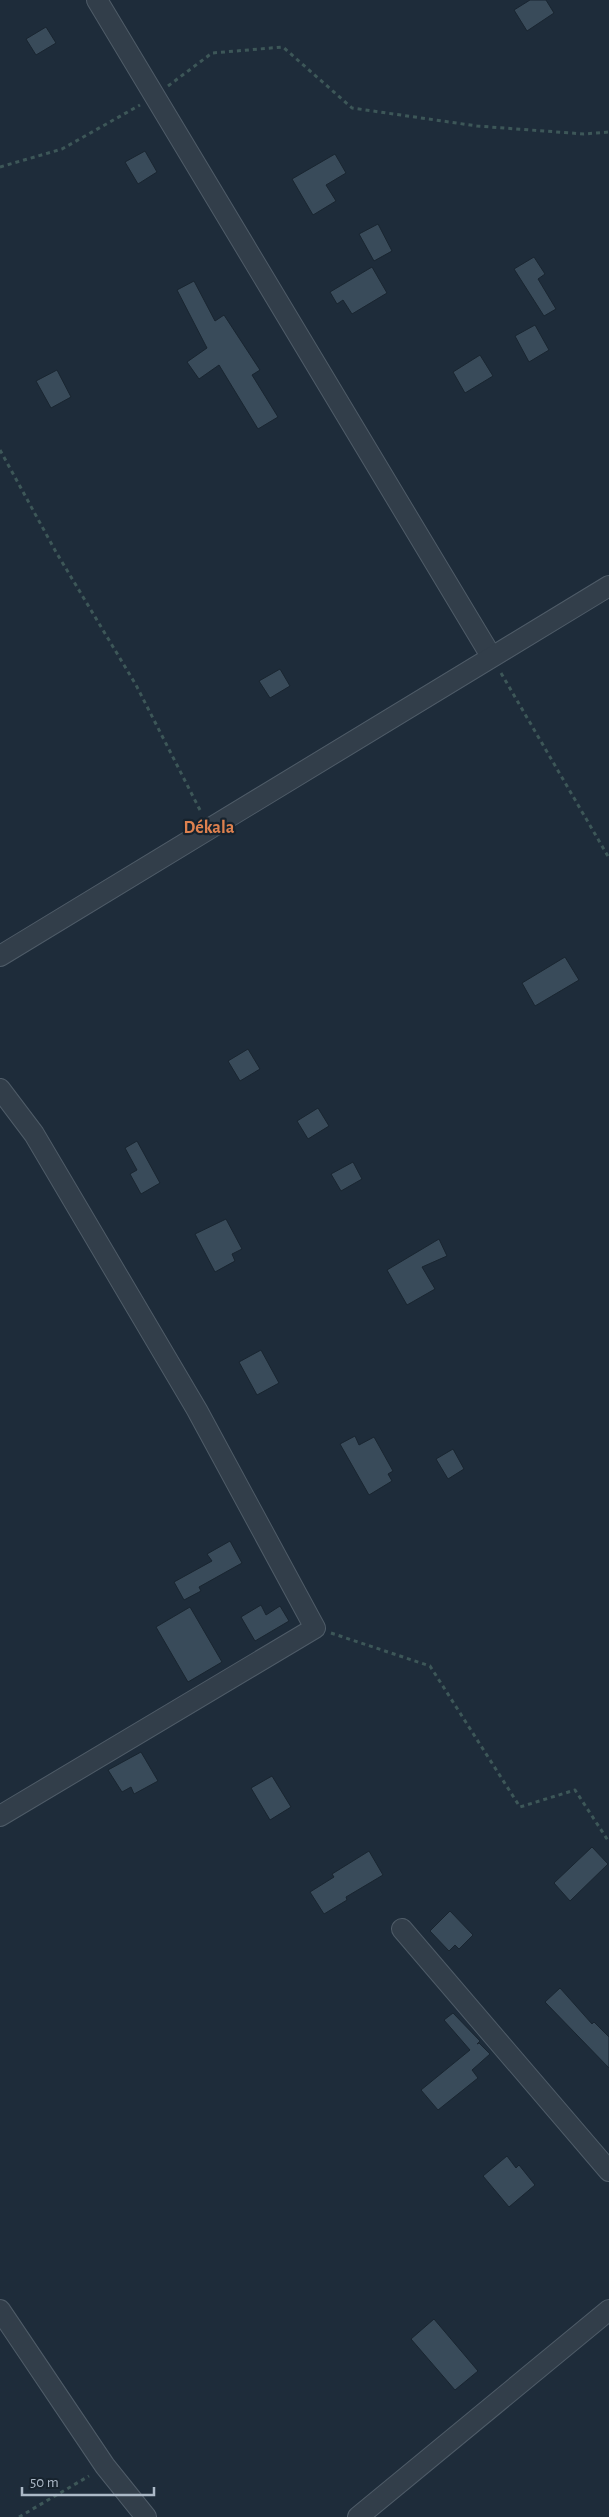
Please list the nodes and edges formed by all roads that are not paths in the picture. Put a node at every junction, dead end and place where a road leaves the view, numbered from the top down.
1 (97, 0) edge
2 (609, 586) edge
3 (491, 656) junction
4 (0, 956) edge
5 (0, 1089) edge
6 (0, 1816) edge
7 (402, 1929) dead end
8 (609, 2171) edge
9 (0, 2310) edge
10 (609, 2310) edge
11 (367, 2514) edge
12 (146, 2517) edge

1 - 3 street
2 - 3 street
3 - 4 street
5 - 6 street
7 - 8 street
9 - 12 street
10 - 11 street

